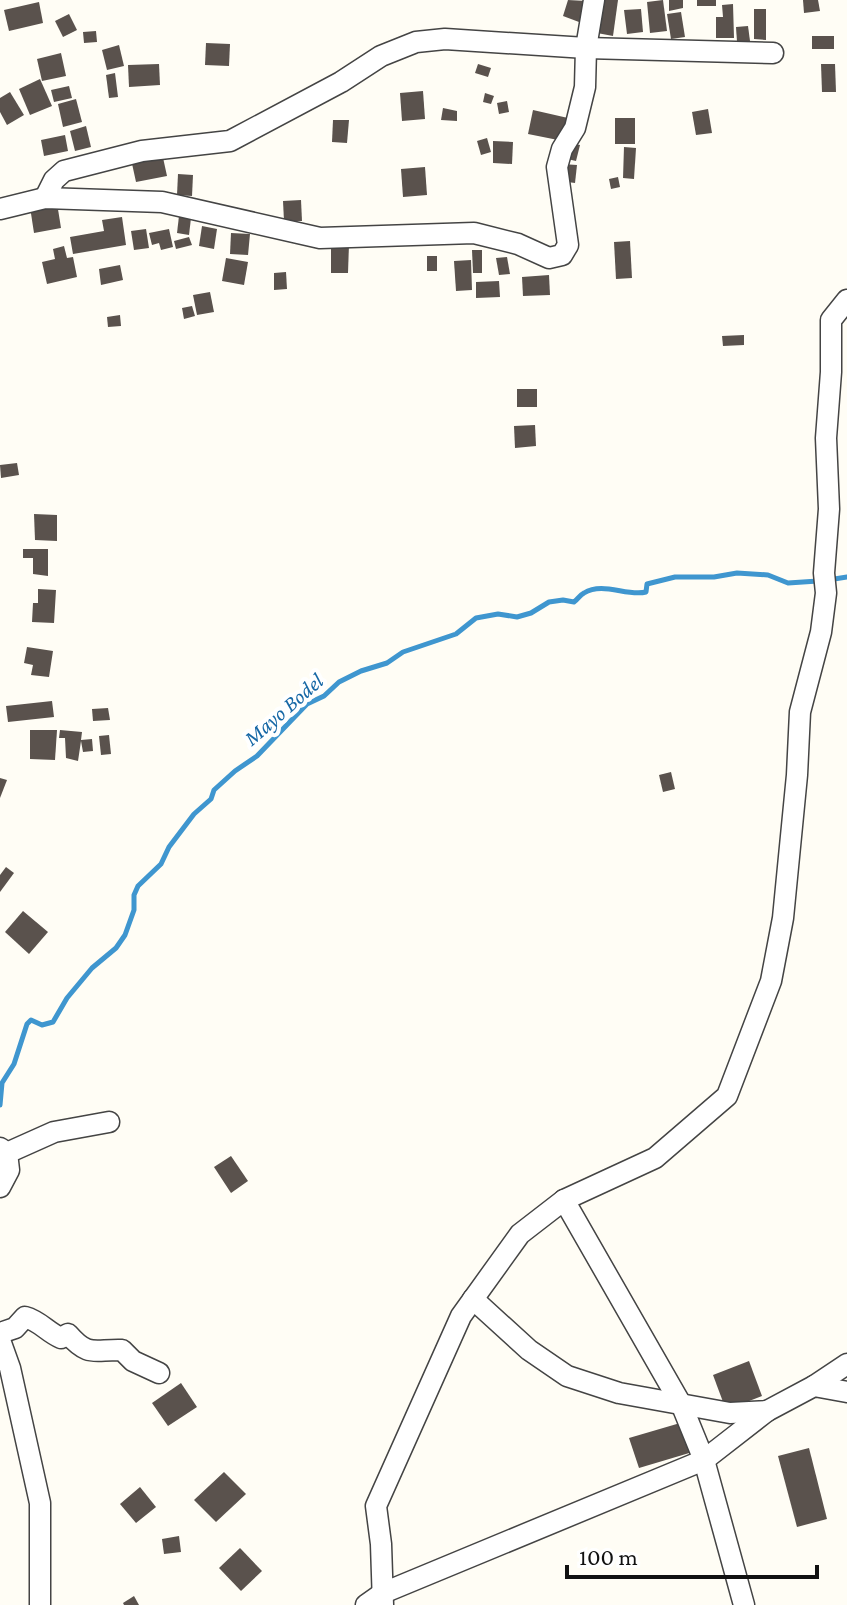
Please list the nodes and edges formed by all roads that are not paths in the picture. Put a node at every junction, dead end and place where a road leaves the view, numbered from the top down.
1 (594, 0) edge
2 (586, 48) junction
3 (773, 53) dead end
4 (45, 198) junction
5 (0, 209) edge
6 (847, 300) edge
7 (109, 1122) dead end
8 (3, 1151) edge
9 (0, 1187) edge
10 (564, 1200) junction
11 (473, 1299) junction
12 (0, 1333) edge
13 (0, 1340) edge
14 (847, 1364) edge
15 (159, 1373) dead end
16 (814, 1386) junction
17 (847, 1392) edge
18 (682, 1406) junction
19 (767, 1411) junction
20 (704, 1460) junction
21 (378, 1601) edge
22 (40, 1605) edge
23 (744, 1605) edge

1 - 2 street
2 - 3 street
2 - 4 street
2 - 4 street
4 - 5 street
6 - 10 street
7 - 8 street
8 - 9 street
10 - 11 street
10 - 18 street
11 - 18 street
11 - 21 street
12 - 15 street
13 - 22 street
14 - 16 street
16 - 17 street
16 - 19 street
18 - 19 street
18 - 20 street
19 - 20 street
20 - 21 street
20 - 23 street

